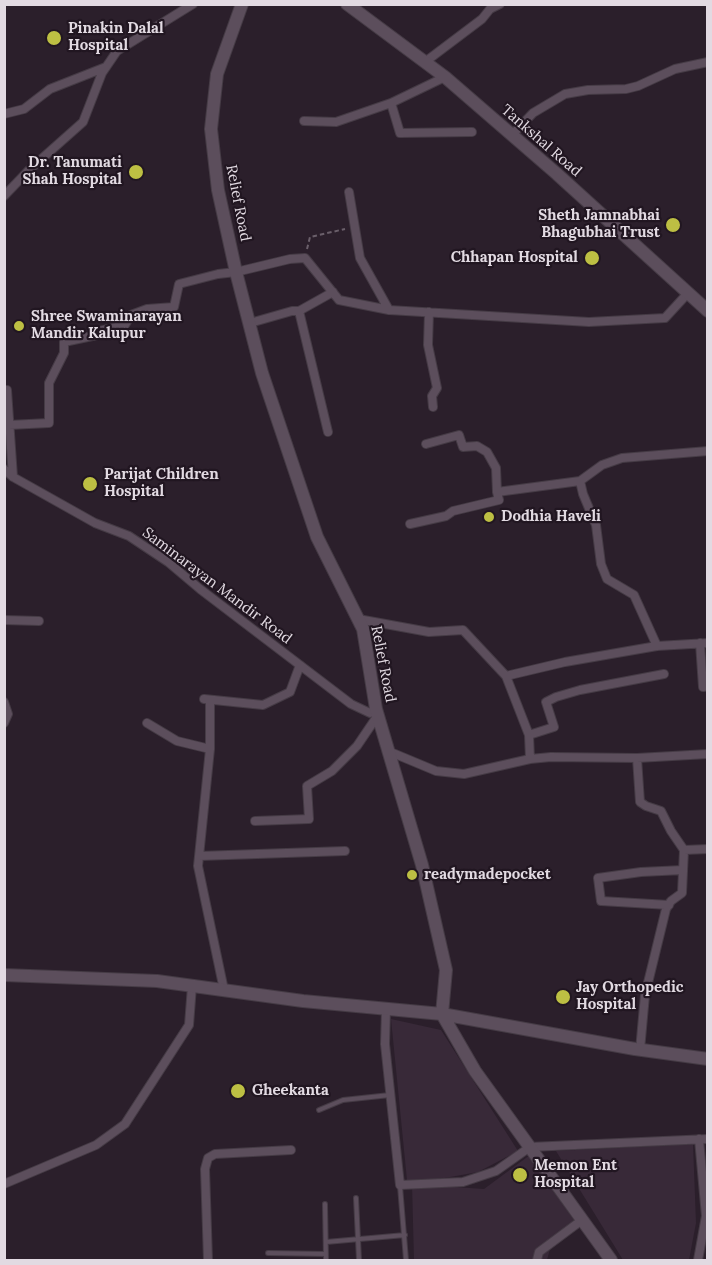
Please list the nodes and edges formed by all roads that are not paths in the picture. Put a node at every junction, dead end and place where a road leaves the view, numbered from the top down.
1 (193, 4) edge
2 (346, 4) edge
3 (500, 4) edge
4 (239, 5) edge
5 (425, 62) junction
6 (708, 62) edge
7 (106, 67) junction
8 (445, 77) junction
9 (390, 102) junction
10 (4, 114) edge
11 (304, 121) dead end
12 (472, 132) dead end
13 (512, 135) junction
14 (349, 192) dead end
15 (4, 196) edge
16 (236, 272) junction
17 (333, 292) junction
18 (688, 293) junction
19 (389, 310) junction
20 (299, 311) junction
21 (708, 311) edge
22 (429, 312) junction
23 (250, 322) junction
24 (8, 390) dead end
25 (433, 407) dead end
26 (9, 425) junction
27 (328, 432) dead end
28 (426, 444) dead end
29 (708, 451) edge
30 (4, 469) edge
31 (13, 477) junction
32 (580, 481) junction
33 (497, 492) junction
34 (410, 524) dead end
35 (358, 619) junction
36 (4, 620) edge
37 (39, 621) dead end
38 (704, 643) edge
39 (657, 646) junction
40 (300, 665) junction
41 (664, 674) dead end
42 (506, 676) junction
43 (708, 686) edge
44 (4, 702) edge
45 (377, 712) junction
46 (4, 723) edge
47 (147, 723) dead end
48 (529, 735) junction
49 (210, 749) junction
50 (388, 751) junction
51 (708, 754) edge
52 (637, 758) junction
53 (530, 759) junction
54 (255, 821) dead end
55 (708, 849) edge
56 (345, 850) dead end
57 (684, 850) junction
58 (198, 856) junction
59 (683, 870) junction
60 (669, 905) junction
61 (4, 975) edge
62 (192, 986) junction
63 (224, 990) junction
64 (386, 1009) junction
65 (442, 1014) junction
66 (640, 1050) junction
67 (708, 1059) edge
68 (391, 1095) junction
69 (319, 1110) dead end
70 (703, 1139) edge
71 (530, 1147) junction
72 (291, 1150) dead end
73 (4, 1184) edge
74 (400, 1185) junction
75 (356, 1198) dead end
76 (325, 1204) dead end
77 (707, 1216) edge
78 (582, 1220) junction
79 (405, 1235) junction
80 (358, 1239) junction
81 (326, 1242) junction
82 (268, 1253) dead end
83 (326, 1254) junction
84 (208, 1260) edge
85 (326, 1260) edge
86 (359, 1260) edge
87 (406, 1260) edge
88 (537, 1260) edge
89 (611, 1260) edge
90 (698, 1260) edge

1 - 7 street
2 - 5 main road, Tankshal Road
3 - 5 street
4 - 16 main road, Relief Road
5 - 8 main road, Tankshal Road
6 - 13 street
7 - 10 street
7 - 15 street
8 - 9 street
8 - 13 main road, Tankshal Road
9 - 11 street
9 - 12 street
13 - 18 main road, Tankshal Road
14 - 19 street
16 - 17 street
16 - 23 main road, Relief Road
16 - 26 street
17 - 19 street
17 - 20 street
18 - 21 main road, Tankshal Road
18 - 22 street
19 - 22 street
20 - 23 street
20 - 27 street
22 - 25 street
23 - 35 main road, Relief Road
24 - 26 street
26 - 31 street
28 - 33 street
29 - 32 street
30 - 31 street, Saminarayan Mandir Road
31 - 40 street, Saminarayan Mandir Road
32 - 33 street
32 - 39 street
33 - 34 street
35 - 42 street
35 - 45 main road, Relief Road
36 - 37 street
38 - 39 street
38 - 43 street
39 - 42 street
40 - 45 street, Saminarayan Mandir Road
40 - 49 street
41 - 48 street
42 - 48 street
44 - 46 street
45 - 50 main road, Relief Road
45 - 54 street
47 - 49 street
48 - 53 street
49 - 58 street
50 - 53 street
50 - 65 main road, Relief Road
51 - 52 street
52 - 53 street
52 - 57 street
55 - 57 street
56 - 58 street
57 - 59 street
58 - 63 street
59 - 60 street
59 - 60 street
60 - 66 street
61 - 62 main road
62 - 63 main road
62 - 73 street
63 - 64 main road
64 - 65 main road
64 - 68 street
65 - 66 main road
65 - 71 main road
66 - 67 main road
68 - 69 lane
68 - 74 street
70 - 71 street
70 - 77 street
71 - 74 street
71 - 78 main road
72 - 84 street
74 - 79 lane
75 - 80 lane
76 - 81 lane
77 - 90 street
78 - 88 street
78 - 89 main road
79 - 80 lane
79 - 87 lane
80 - 81 lane
80 - 86 lane
81 - 83 lane
82 - 83 lane
83 - 85 lane

